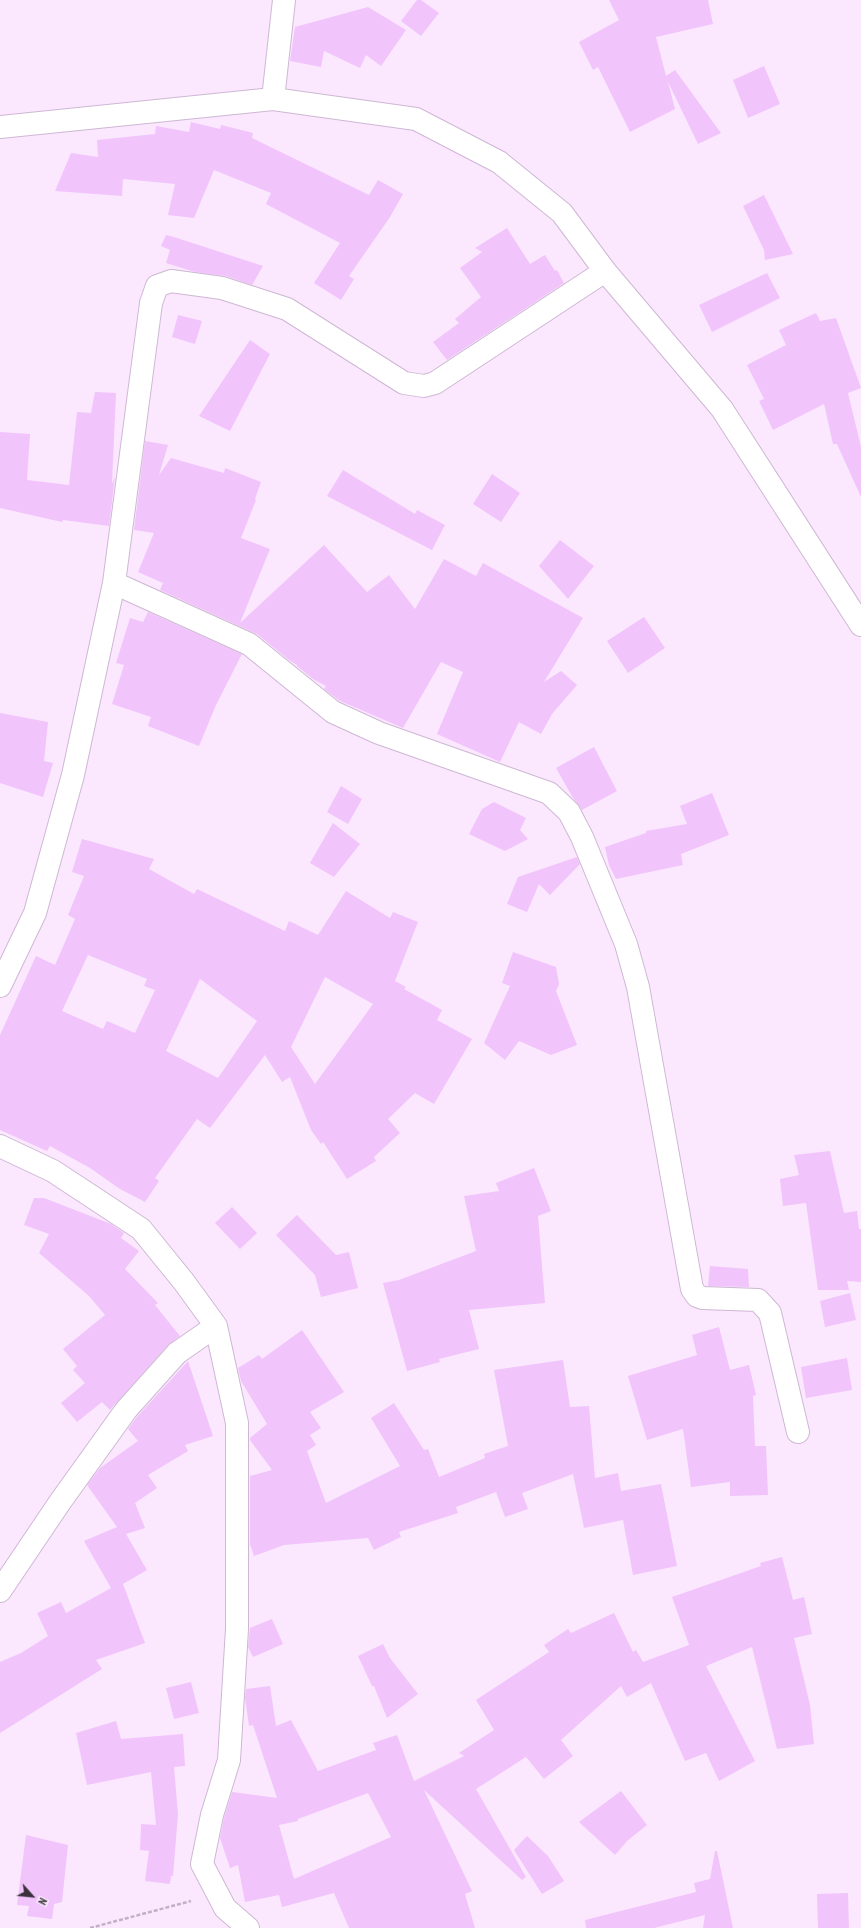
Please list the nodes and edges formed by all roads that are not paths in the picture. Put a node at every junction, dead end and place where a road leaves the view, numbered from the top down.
1 (284, 0) edge
2 (273, 99) junction
3 (0, 127) edge
4 (605, 271) junction
5 (114, 582) junction
6 (861, 625) edge
7 (0, 986) edge
8 (0, 1146) edge
9 (216, 1326) junction
10 (798, 1432) dead end
11 (0, 1591) edge
12 (248, 1928) edge

1 - 2 street
2 - 3 street
2 - 4 street
4 - 5 street
4 - 6 street
5 - 7 street
5 - 10 street
8 - 9 street
9 - 11 street
9 - 12 street

